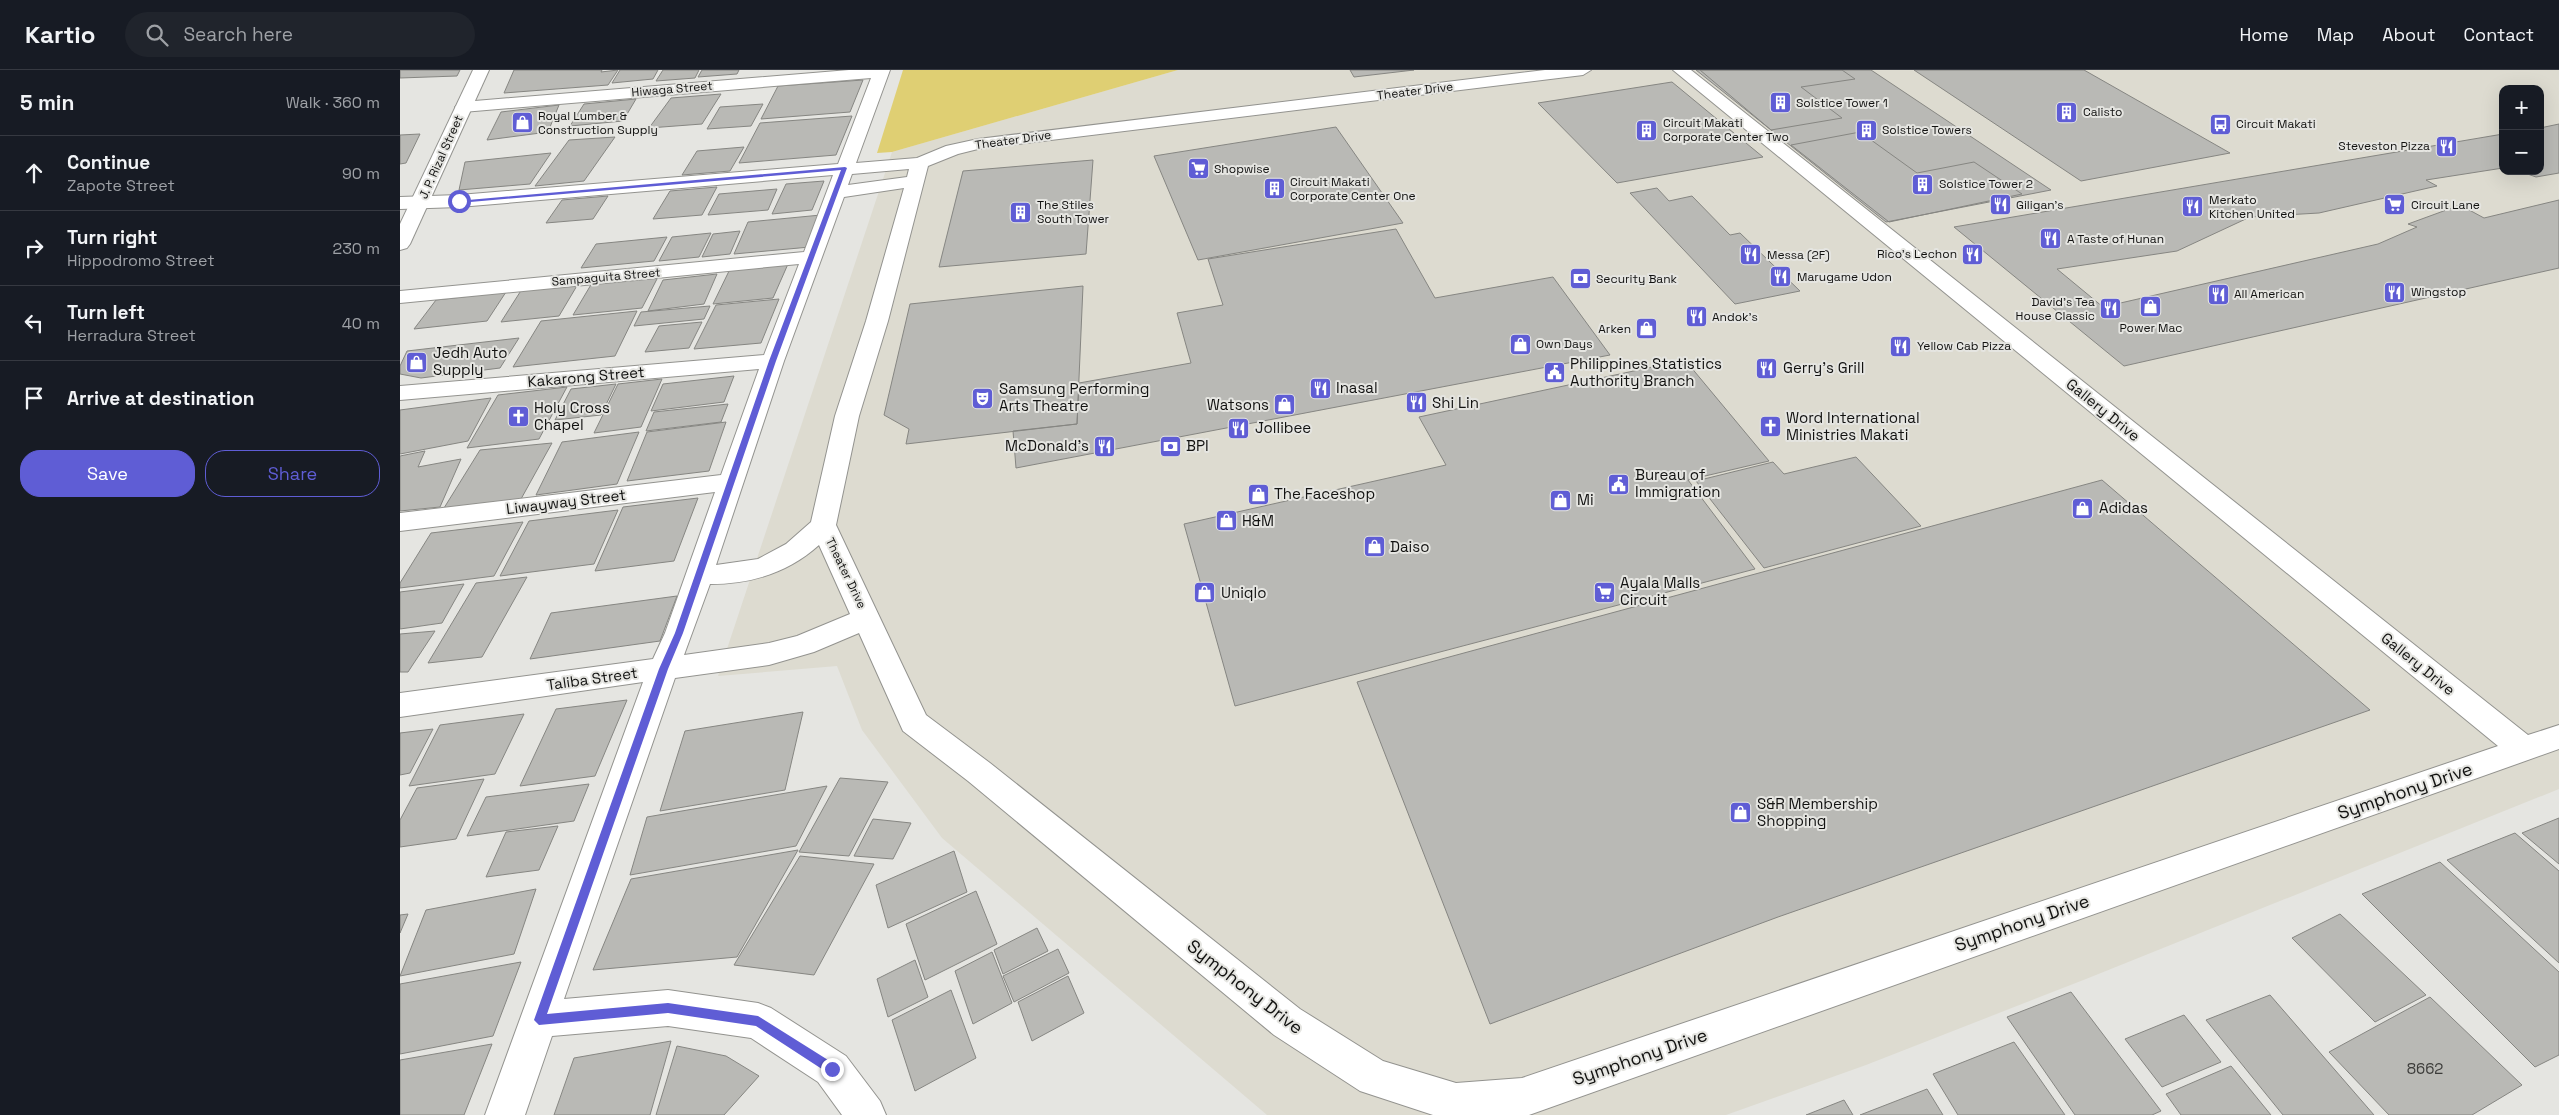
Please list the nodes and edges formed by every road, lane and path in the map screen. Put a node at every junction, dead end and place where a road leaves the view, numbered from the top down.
1 (481, 70) edge
2 (1583, 70) edge
3 (1682, 70) edge
4 (881, 71) edge
5 (463, 107) junction
6 (845, 168) junction
7 (918, 172) junction
8 (835, 194) junction
9 (421, 202) junction
10 (400, 203) edge
11 (400, 244) edge
12 (812, 257) junction
13 (400, 297) edge
14 (773, 361) junction
15 (400, 393) edge
16 (732, 482) junction
17 (400, 522) edge
18 (823, 525) junction
19 (700, 574) junction
20 (867, 618) junction
21 (664, 669) junction
22 (400, 705) edge
23 (2559, 737) edge
24 (2525, 750) junction
25 (539, 1020) junction
26 (505, 1115) edge
27 (866, 1115) edge

1 - 5 street, J. P. Rizal Street
2 - 7 street, Theater Drive
3 - 24 street, Gallery Drive
4 - 5 street, Hiwaga Street
4 - 6 street
5 - 9 street, J. P. Rizal Street
6 - 7 street
6 - 8 street
6 - 9 street
7 - 8 street
7 - 18 street, Theater Drive
8 - 12 street
9 - 10 street
9 - 11 street, J. P. Rizal Street
12 - 13 street, Sampaguita Street
12 - 14 street
14 - 15 street, Kakarong Street
14 - 16 street
16 - 17 street, Liwayway Street
16 - 19 street
18 - 19 street
18 - 20 street, Theater Drive
19 - 21 street
20 - 21 street, Taliba Street
20 - 24 street, Symphony Drive
21 - 22 street, Taliba Street
21 - 25 street
23 - 24 street, Symphony Drive
25 - 26 street
25 - 27 street

